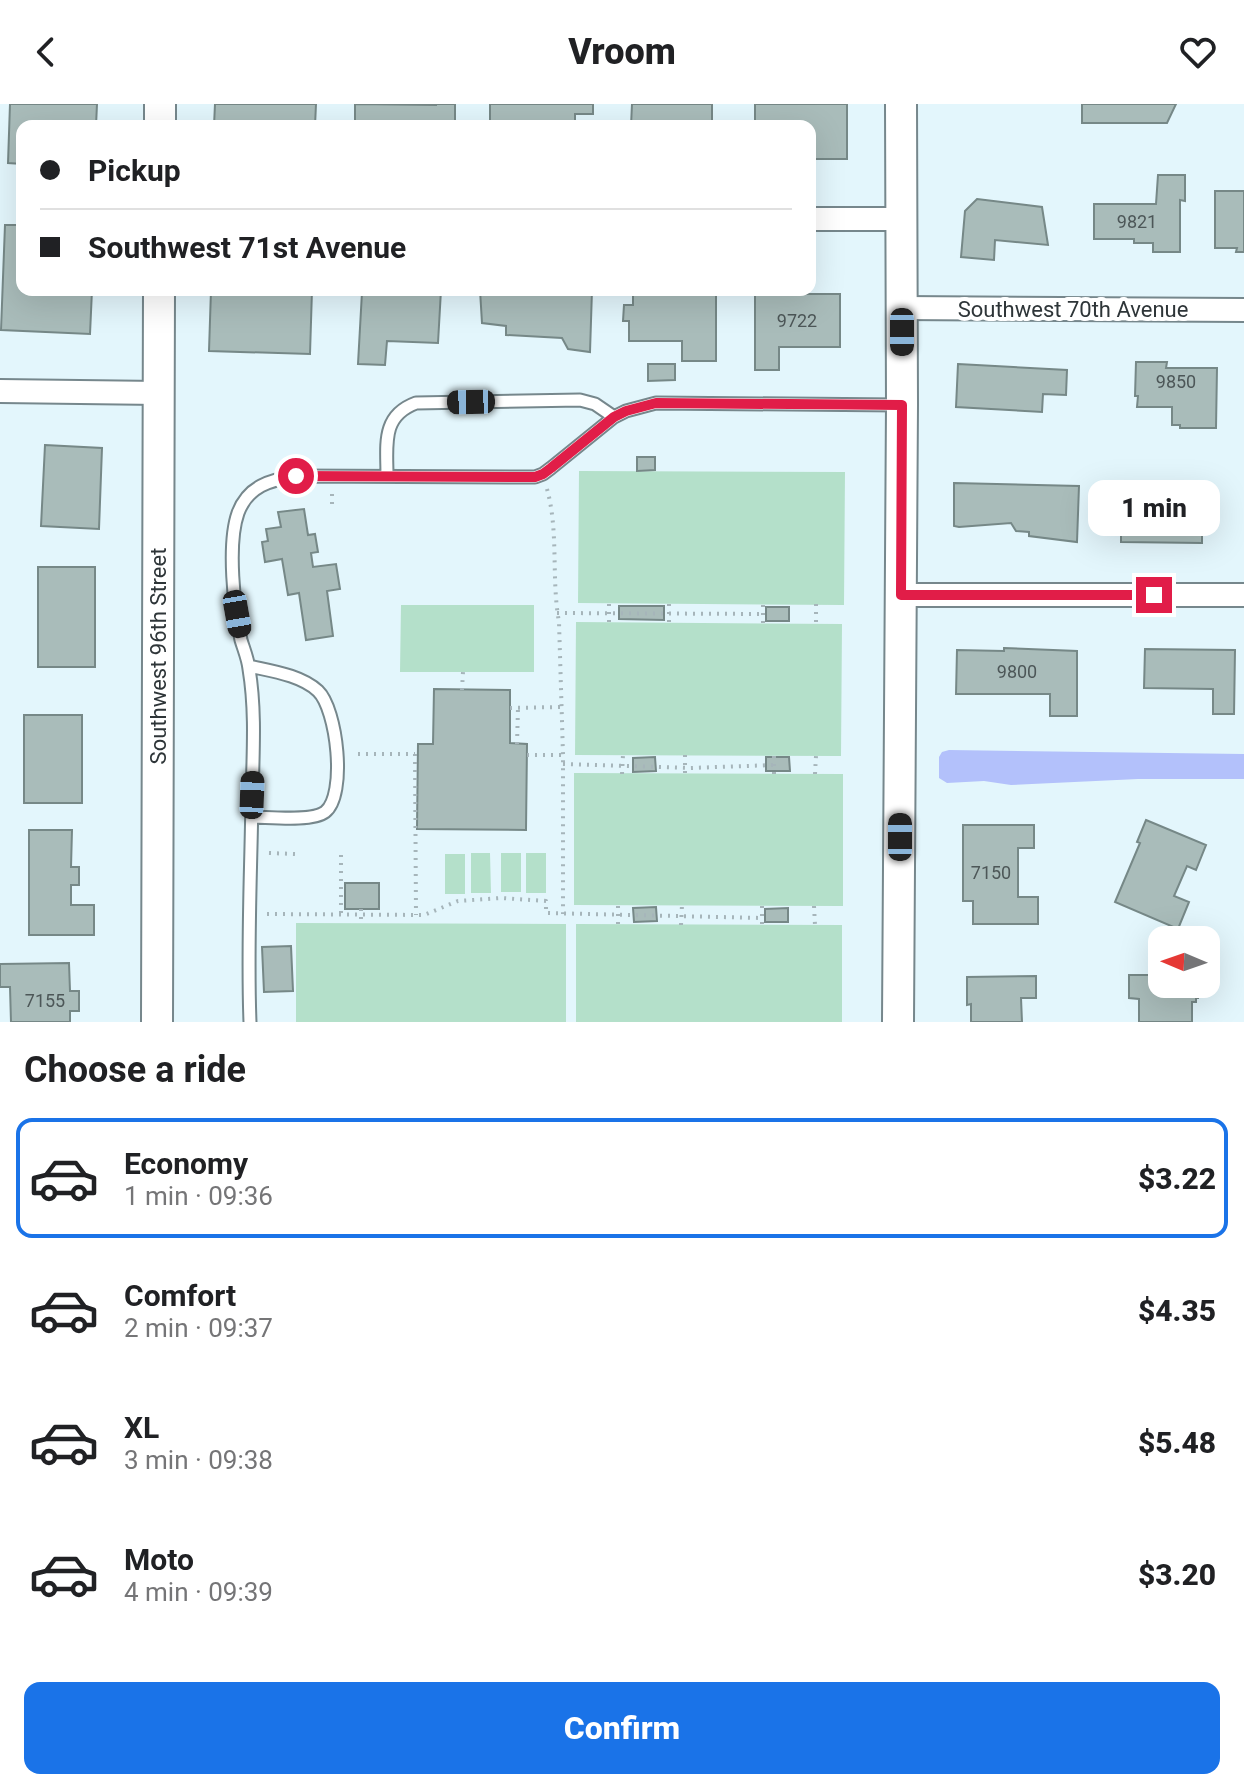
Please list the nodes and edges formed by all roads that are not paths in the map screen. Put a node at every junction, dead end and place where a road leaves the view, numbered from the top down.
1 (901, 104) edge
2 (816, 219) edge
3 (902, 219) junction
4 (159, 296) edge
5 (901, 308) junction
6 (1244, 310) edge
7 (0, 391) edge
8 (159, 393) junction
9 (902, 405) junction
10 (614, 417) junction
11 (387, 476) junction
12 (901, 595) junction
13 (1244, 595) edge
14 (249, 666) junction
15 (252, 817) junction
16 (157, 1022) edge
17 (250, 1022) edge
18 (898, 1022) edge

1 - 3 street
2 - 3 street
3 - 5 street
4 - 8 street, Southwest 96th Street
5 - 6 street, Southwest 70th Avenue
5 - 9 street
7 - 8 street
8 - 16 street, Southwest 96th Street
9 - 10 lane
9 - 12 street
10 - 11 lane
10 - 11 lane
11 - 14 lane
12 - 13 street
12 - 18 street
14 - 15 lane
14 - 15 lane
15 - 17 lane

